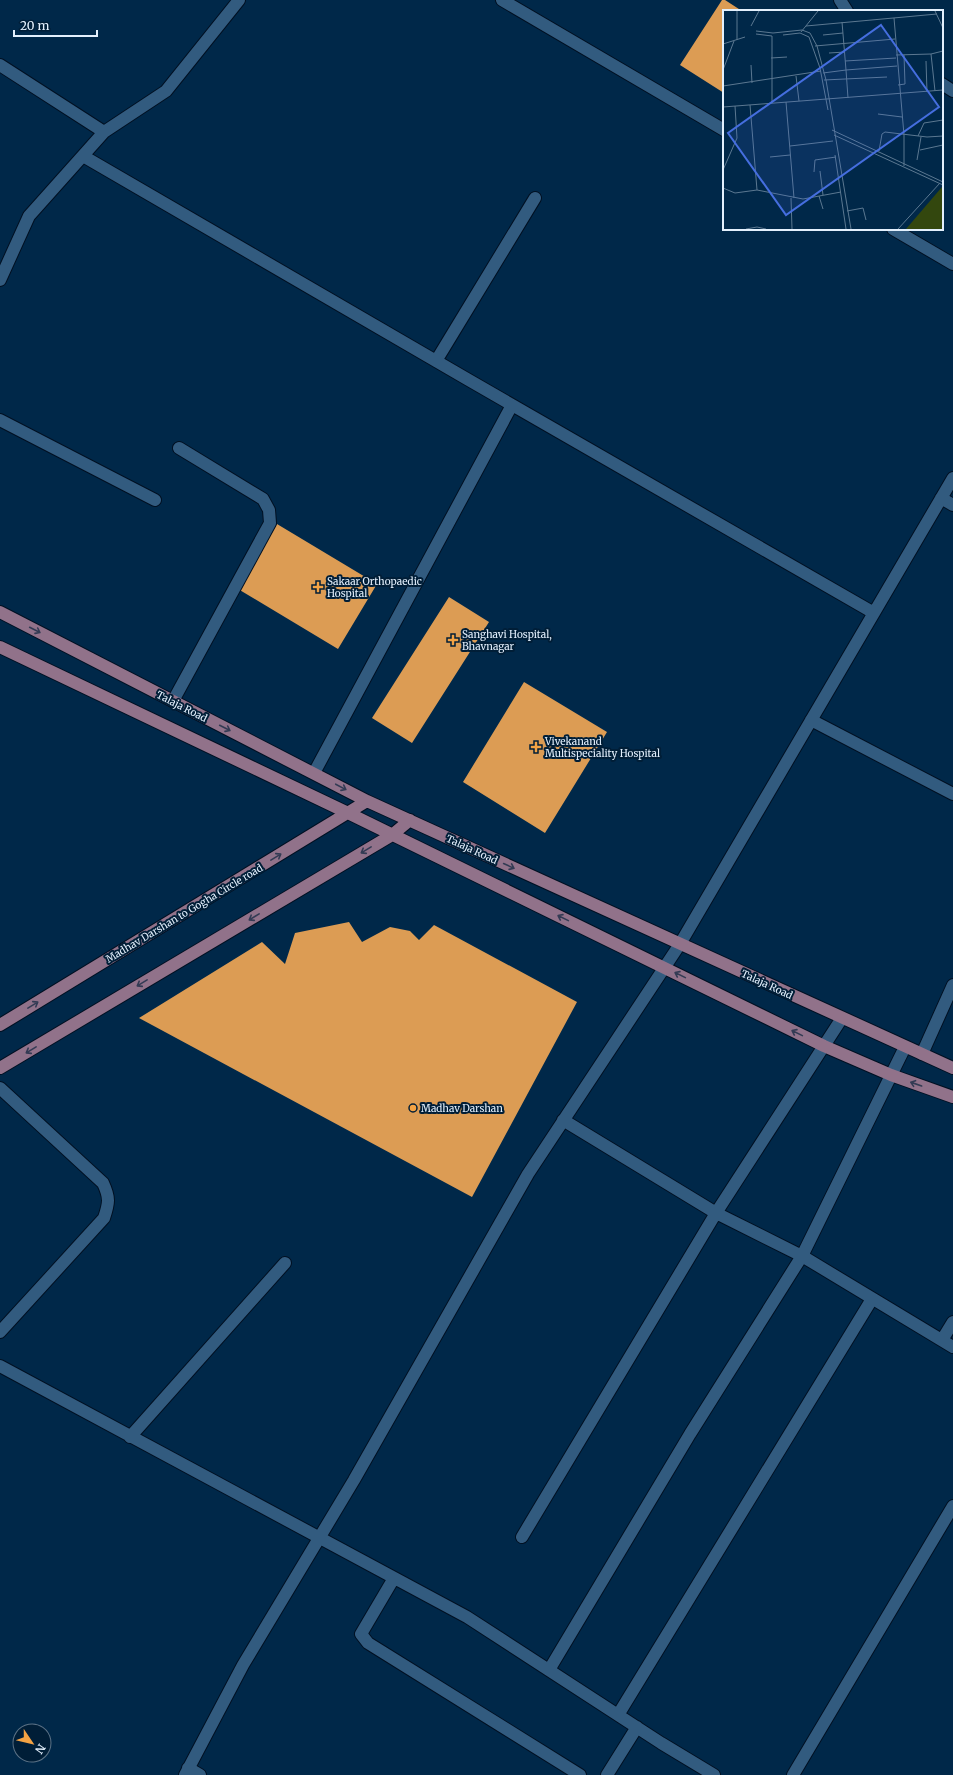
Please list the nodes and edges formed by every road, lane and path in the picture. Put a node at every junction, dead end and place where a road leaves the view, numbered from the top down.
1 (239, 0) edge
2 (502, 0) edge
3 (840, 0) edge
4 (846, 10) edge
5 (0, 65) edge
6 (943, 85) edge
7 (953, 91) edge
8 (723, 129) edge
9 (104, 132) junction
10 (83, 156) junction
11 (536, 198) dead end
12 (895, 230) edge
13 (953, 264) edge
14 (0, 280) edge
15 (436, 361) junction
16 (512, 405) junction
17 (0, 420) edge
18 (179, 448) dead end
19 (953, 478) edge
20 (941, 498) junction
21 (155, 500) dead end
22 (953, 505) edge
23 (0, 612) edge
24 (874, 613) junction
25 (0, 647) edge
26 (173, 701) junction
27 (811, 720) junction
28 (314, 774) junction
29 (953, 794) edge
30 (367, 801) junction
31 (348, 813) junction
32 (410, 820) junction
33 (392, 835) junction
34 (680, 944) junction
35 (664, 968) junction
36 (953, 985) edge
37 (842, 1018) junction
38 (0, 1025) edge
39 (824, 1046) junction
40 (905, 1047) junction
41 (922, 1054) junction
42 (0, 1068) edge
43 (953, 1068) edge
44 (891, 1076) junction
45 (0, 1088) edge
46 (953, 1097) edge
47 (563, 1120) junction
48 (716, 1213) junction
49 (802, 1256) junction
50 (285, 1263) dead end
51 (872, 1298) junction
52 (953, 1322) edge
53 (0, 1332) edge
54 (942, 1340) junction
55 (953, 1347) edge
56 (0, 1366) edge
57 (130, 1437) junction
58 (953, 1506) edge
59 (522, 1537) dead end
60 (319, 1538) junction
61 (394, 1578) junction
62 (549, 1670) junction
63 (618, 1715) junction
64 (637, 1727) junction
65 (187, 1771) edge
66 (200, 1775) edge
67 (580, 1775) edge
68 (607, 1775) edge
69 (714, 1775) edge
70 (793, 1775) edge

1 - 9 street
2 - 8 street
3 - 4 street
5 - 9 street
6 - 7 street
9 - 10 street
10 - 14 street
10 - 15 street
11 - 15 street
12 - 13 street
15 - 16 street
16 - 24 street
16 - 28 street
17 - 21 street
18 - 26 street
19 - 20 street
20 - 22 street
20 - 24 street
23 -> 26 main road, Talaja Road
24 - 27 street
25 - 31 main road
26 -> 28 main road, Talaja Road
27 - 29 street
27 - 34 street
28 -> 30 main road, Talaja Road
30 - 31 main road, Madhav Darshan to Gogha Circle road
30 - 32 main road, Talaja Road
31 - 33 main road
38 -> 31 main road, Madhav Darshan to Gogha Circle road
32 - 33 main road
32 -> 34 main road, Talaja Road
35 -> 33 main road
33 -> 42 main road
34 - 35 street
34 - 37 main road, Talaja Road
39 -> 35 main road
35 - 47 street
36 - 41 street
37 - 39 street
37 - 40 main road, Talaja Road
39 - 44 main road
39 - 48 street
40 - 41 main road, Talaja Road
40 - 44 street
41 - 43 main road, Talaja Road
46 -> 44 main road
44 - 49 street
45 - 53 street
47 - 48 street
47 - 60 street
48 - 49 street
48 - 59 street
49 - 51 street
49 - 62 street
50 - 57 street
51 - 54 street
51 - 63 street
52 - 54 street
54 - 55 street
56 - 57 street
57 - 60 street
58 - 70 street
60 - 61 street
60 - 65 street
61 - 62 street
61 - 67 street
62 - 63 street
63 - 64 street
64 - 68 street
64 - 69 street
65 - 66 street

